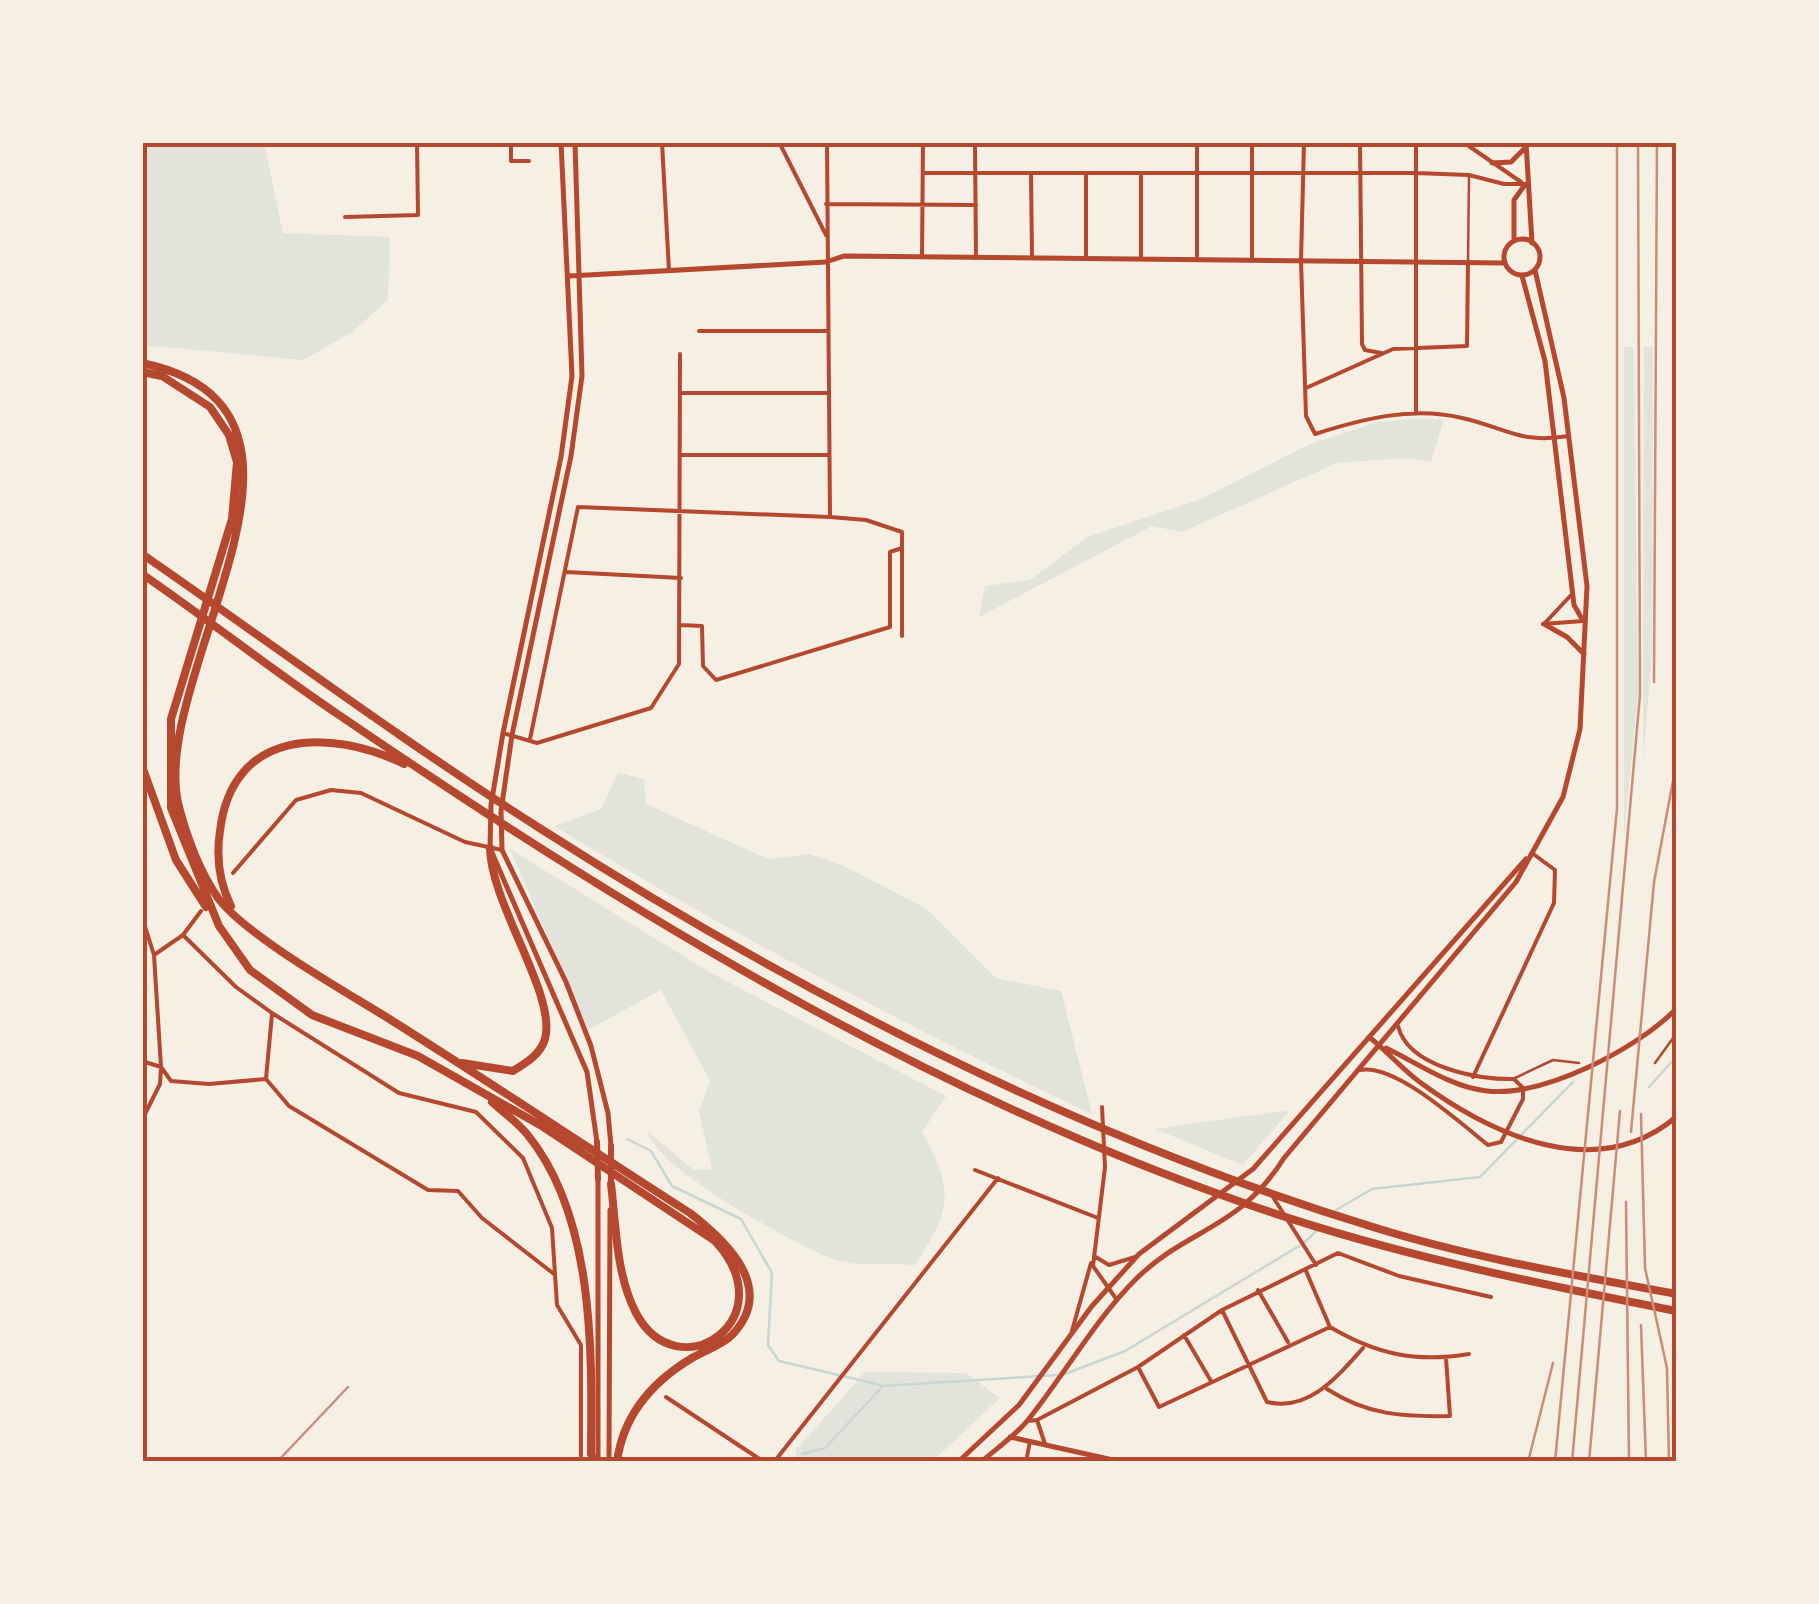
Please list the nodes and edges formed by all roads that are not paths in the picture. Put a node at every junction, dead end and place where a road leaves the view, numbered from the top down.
1 (418, 142) edge
2 (511, 142) edge
3 (561, 142) edge
4 (575, 142) edge
5 (662, 142) edge
6 (779, 142) edge
7 (827, 142) edge
8 (923, 142) edge
9 (975, 142) edge
10 (1197, 142) edge
11 (1252, 142) edge
12 (1304, 142) edge
13 (1360, 142) edge
14 (1416, 142) edge
15 (1463, 142) edge
16 (1526, 145) edge
17 (528, 162) dead end
18 (1492, 162) junction
19 (923, 173) junction
20 (976, 173) junction
21 (1032, 173) junction
22 (1086, 173) junction
23 (1141, 173) junction
24 (1197, 173) junction
25 (1252, 173) junction
26 (1303, 173) junction
27 (1360, 173) junction
28 (1416, 173) junction
29 (1469, 175) junction
30 (1526, 184) junction
31 (826, 204) junction
32 (922, 204) junction
33 (976, 204) junction
34 (345, 217) dead end
35 (826, 235) junction
36 (1514, 241) junction
37 (1532, 243) junction
38 (922, 257) junction
39 (976, 258) junction
40 (1032, 258) junction
41 (1086, 259) junction
42 (1142, 259) junction
43 (1197, 260) junction
44 (1252, 260) junction
45 (1301, 261) junction
46 (826, 262) junction
47 (1361, 262) junction
48 (1416, 262) junction
49 (1468, 262) junction
50 (1504, 263) junction
51 (1535, 270) junction
52 (669, 271) junction
53 (569, 276) junction
54 (580, 276) junction
55 (1522, 276) junction
56 (699, 331) dead end
57 (827, 331) junction
58 (1416, 348) junction
59 (680, 354) dead end
60 (1382, 354) junction
61 (142, 363) edge
62 (142, 372) edge
63 (1306, 388) junction
64 (681, 393) junction
65 (828, 393) junction
66 (1416, 413) junction
67 (1570, 436) junction
68 (1556, 438) junction
69 (829, 454) junction
70 (681, 455) junction
71 (681, 511) junction
72 (830, 516) junction
73 (902, 548) junction
74 (142, 551) edge
75 (564, 572) junction
76 (142, 574) edge
77 (681, 578) junction
78 (1573, 593) junction
79 (1584, 621) junction
80 (1543, 624) junction
81 (680, 625) junction
82 (902, 636) dead end
83 (1584, 654) junction
84 (503, 732) junction
85 (512, 735) junction
86 (530, 739) junction
87 (142, 766) edge
88 (431, 777) junction
89 (490, 848) junction
90 (502, 850) junction
91 (1532, 853) junction
92 (233, 874) dead end
93 (201, 912) dead end
94 (142, 917) edge
95 (236, 917) junction
96 (219, 926) junction
97 (183, 935) junction
98 (154, 955) junction
99 (1676, 1009) edge
100 (272, 1013) junction
101 (1397, 1022) junction
102 (1368, 1036) junction
103 (1676, 1036) edge
104 (1379, 1045) junction
105 (142, 1061) edge
106 (457, 1062) junction
107 (1579, 1063) dead end
108 (1655, 1063) dead end
109 (161, 1067) junction
110 (1360, 1070) junction
111 (1474, 1076) junction
112 (1514, 1078) junction
113 (266, 1079) junction
114 (482, 1092) junction
115 (1102, 1108) dead end
116 (1676, 1116) edge
117 (142, 1120) edge
118 (597, 1142) joint
119 (611, 1146) joint
120 (975, 1170) dead end
121 (998, 1178) junction
122 (598, 1179) joint
123 (611, 1184) junction
124 (1266, 1186) junction
125 (1098, 1218) junction
126 (1140, 1254) junction
127 (1093, 1255) junction
128 (1316, 1265) junction
129 (1306, 1271) junction
130 (554, 1274) junction
131 (1107, 1289) junction
132 (1258, 1290) junction
133 (1676, 1294) edge
134 (1492, 1296) dead end
135 (1117, 1300) junction
136 (1222, 1310) junction
137 (1676, 1311) edge
138 (1330, 1327) junction
139 (1070, 1335) junction
140 (1184, 1335) junction
141 (1289, 1344) junction
142 (1364, 1346) junction
143 (1469, 1354) dead end
144 (1446, 1358) junction
145 (1249, 1363) junction
146 (1138, 1367) junction
147 (1210, 1381) junction
148 (1328, 1389) junction
149 (666, 1398) dead end
150 (1037, 1420) junction
151 (1028, 1421) junction
152 (1010, 1436) junction
153 (1030, 1441) junction
154 (1044, 1444) junction
155 (1081, 1452) junction
156 (581, 1462) edge
157 (596, 1462) edge
158 (609, 1462) edge
159 (617, 1462) edge
160 (764, 1462) edge
161 (774, 1462) edge
162 (958, 1462) edge
163 (982, 1462) edge
164 (1026, 1462) edge
165 (1079, 1462) edge
166 (1122, 1462) edge

1 - 34 street
2 - 17 street
3 - 53 street
4 - 54 street
5 - 52 street
6 - 35 street
7 - 31 street
8 - 19 street
9 - 20 street
10 - 24 street
11 - 25 street
12 - 26 street
13 - 27 street
14 - 28 street
15 - 18 street
16 - 18 street
16 - 30 street
18 - 30 street
19 - 20 street
19 - 32 street
20 - 21 street
20 - 33 street
21 - 22 street
21 - 40 street
22 - 23 street
22 - 41 street
23 - 24 street
23 - 42 street
24 - 25 street
24 - 43 street
25 - 26 street
25 - 44 street
26 - 27 street
26 - 45 street
27 - 28 street
27 - 47 street
28 - 29 street
28 - 48 street
29 - 30 street
29 - 49 lane
30 - 36 street
30 - 37 street
31 - 32 street
31 - 35 street
32 - 33 street
32 - 38 street
33 - 39 street
35 - 46 street
36 - 37 street
36 - 50 street
37 - 51 street
38 - 39 street
38 - 46 street
39 - 40 street
40 - 41 street
41 - 42 street
42 - 43 street
43 - 44 street
44 - 45 street
45 - 47 street
45 - 63 street
46 - 52 street
46 - 57 street
47 - 48 street
47 - 60 street
48 - 49 street
48 - 58 street
49 - 50 street
49 - 58 street
50 - 55 street
51 - 55 street
51 - 67 street
52 - 54 street
53 - 54 street
53 - 84 street
54 - 85 street
55 - 68 street
56 - 57 street
57 - 65 street
58 - 60 street
58 - 66 street
59 - 64 street
60 - 63 street
61 - 95 highway
62 - 96 highway
63 - 66 street
64 - 65 street
64 - 70 street
65 - 69 street
66 - 68 street
67 - 68 street
67 - 79 street
68 - 78 street
69 - 70 street
69 - 72 street
70 - 71 street
71 - 72 street
71 - 75 street
71 - 77 street
72 - 73 street
73 - 81 street
73 - 82 street
74 - 133 highway
75 - 77 street
75 - 86 street
76 - 88 highway
77 - 81 street
78 - 79 street
78 - 80 street
79 - 80 street
79 - 83 street
80 - 83 street
81 - 86 street
83 - 91 street
84 - 85 street
84 - 89 street
85 - 86 street
85 - 90 street
87 - 96 highway
88 - 95 highway
88 - 137 highway
89 - 90 street
89 - 92 street
89 - 106 highway
89 - 118 street
90 - 119 street
91 - 101 street
91 - 102 street
91 - 111 street
93 - 97 street
94 - 98 street
95 - 106 highway
96 - 114 highway
97 - 98 street
97 - 100 street
98 - 109 street
99 - 104 street
100 - 113 street
100 - 130 street
101 - 104 street
101 - 111 street
102 - 104 street
102 - 126 street
103 - 108 lane
104 - 110 street
104 - 116 street
105 - 109 street
106 - 159 highway
107 - 112 lane
109 - 113 street
109 - 117 street
110 - 112 street
110 - 124 street
111 - 112 street
113 - 130 street
114 - 123 highway
114 - 157 highway
115 - 125 street
118 - 122 main road
119 - 123 main road
120 - 121 street
121 - 125 street
121 - 161 street
122 - 157 street
123 - 158 street
124 - 128 street
124 - 135 street
125 - 127 street
126 - 127 street
126 - 131 street
127 - 131 street
127 - 139 street
128 - 129 street
128 - 134 street
129 - 132 street
129 - 138 street
130 - 156 street
131 - 135 street
131 - 139 street
132 - 136 street
132 - 141 street
135 - 151 street
136 - 140 street
136 - 145 street
138 - 141 street
138 - 142 street
139 - 162 street
140 - 146 street
140 - 147 street
141 - 145 street
142 - 144 street
142 - 148 street
143 - 144 street
144 - 148 street
145 - 147 street
145 - 148 street
146 - 147 street
146 - 150 street
149 - 160 street
150 - 151 street
150 - 154 street
151 - 152 street
152 - 153 street
152 - 163 street
153 - 154 street
153 - 164 street
154 - 155 street
155 - 165 street
155 - 166 street

